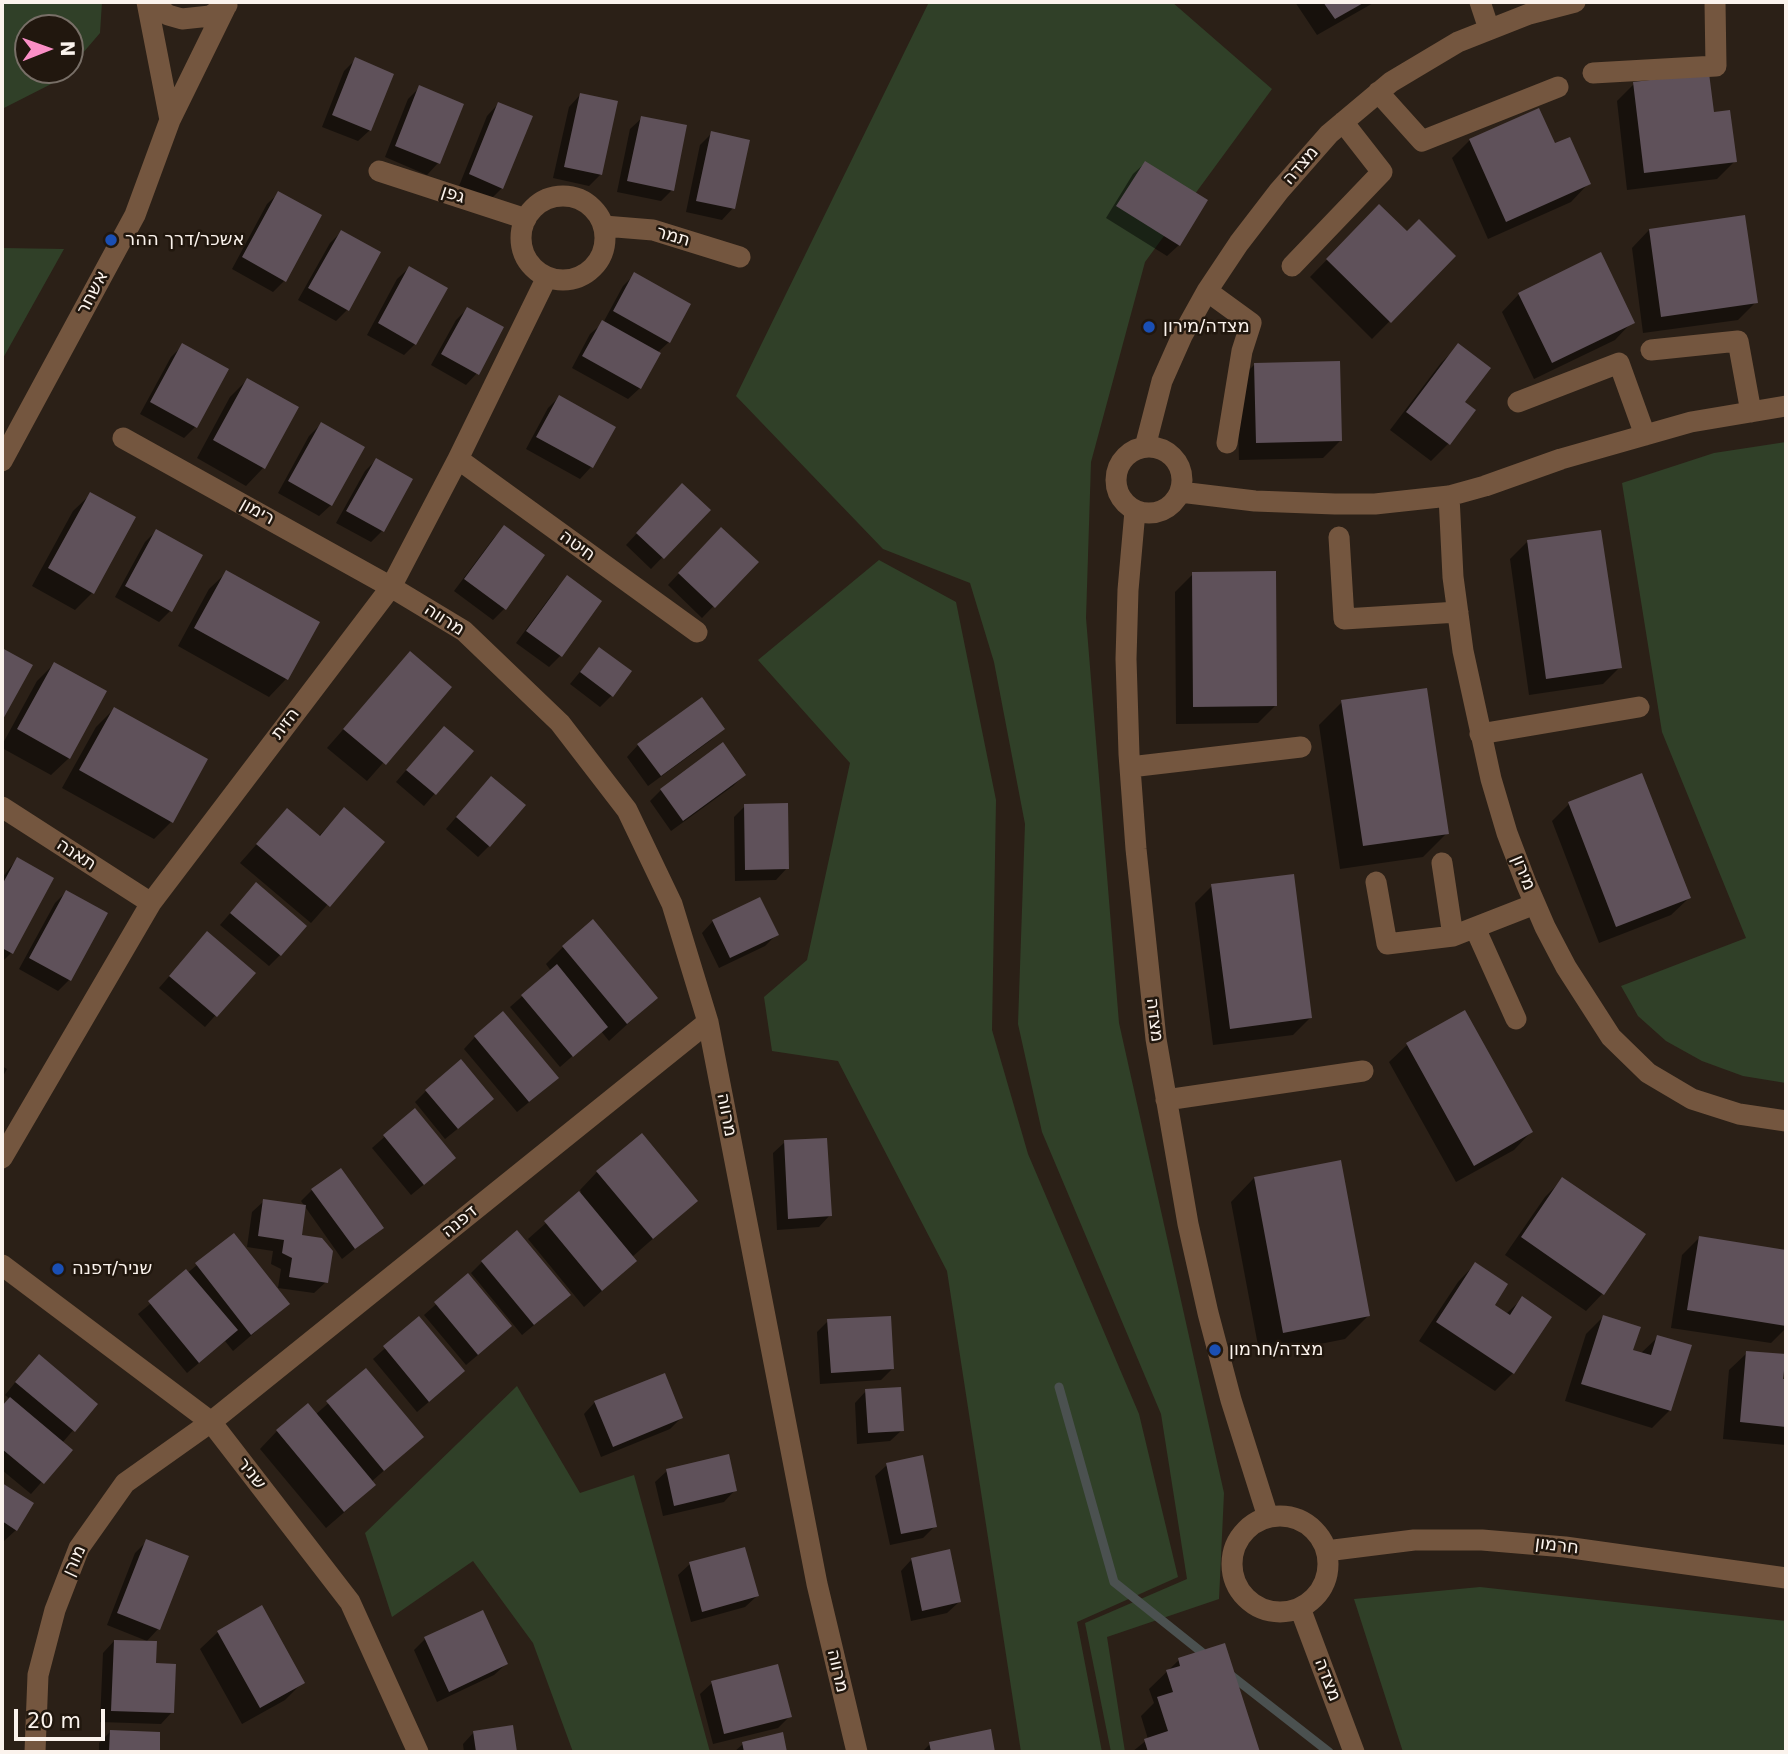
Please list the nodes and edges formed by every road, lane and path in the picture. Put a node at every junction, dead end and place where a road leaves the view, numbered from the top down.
1 (149, 2) edge
2 (1480, 2) edge
3 (1575, 2) edge
4 (1715, 2) edge
5 (228, 4) edge
6 (1489, 29) junction
7 (1593, 73) dead end
8 (1558, 87) dead end
9 (1378, 92) junction
10 (170, 120) junction
11 (1343, 122) junction
12 (379, 171) dead end
13 (526, 219) junction
14 (604, 226) junction
15 (740, 257) dead end
16 (1292, 266) dead end
17 (547, 277) junction
18 (1207, 291) junction
19 (1651, 350) dead end
20 (1518, 402) dead end
21 (1786, 406) edge
22 (1751, 412) junction
23 (1645, 435) junction
24 (123, 438) dead end
25 (1227, 443) dead end
26 (1144, 447) junction
27 (458, 459) junction
28 (2, 461) edge
29 (1180, 492) junction
30 (1449, 496) junction
31 (1135, 511) junction
32 (1339, 537) dead end
33 (391, 587) junction
34 (1458, 612) junction
35 (697, 632) dead end
36 (1639, 707) dead end
37 (1480, 734) junction
38 (1301, 747) dead end
39 (1130, 767) junction
40 (2, 807) edge
41 (1441, 863) dead end
42 (1376, 882) dead end
43 (150, 903) junction
44 (1535, 904) junction
45 (1475, 928) junction
46 (1453, 936) junction
47 (1516, 1019) dead end
48 (709, 1022) junction
49 (1363, 1071) dead end
50 (1166, 1100) junction
51 (1786, 1121) edge
52 (2, 1158) edge
53 (2, 1265) edge
54 (211, 1422) junction
55 (1268, 1517) junction
56 (1326, 1551) junction
57 (1786, 1578) edge
58 (1300, 1608) junction
59 (35, 1752) edge
60 (418, 1752) edge
61 (857, 1752) edge
62 (1354, 1752) edge

1 - 5 street
1 - 10 street
2 - 6 street
3 - 6 street, מצדה
4 - 7 street
5 - 10 street, אשחר
6 - 9 street, מצדה
8 - 9 street
9 - 11 street, מצדה
10 - 28 street, אשחר
11 - 16 street
11 - 18 street, מצדה
12 - 13 street, גפן
13 - 14 street
13 - 17 street
14 - 15 street, תמר
14 - 17 street
17 - 27 street, הזית
18 - 25 street
18 - 26 street, מצדה
19 - 22 street
20 - 23 street
21 - 22 street
22 - 23 street
23 - 30 street
24 - 33 street, רימון
26 - 29 street
26 - 31 street
27 - 33 street, הזית
27 - 35 street, חיטה
29 - 30 street
29 - 31 street
30 - 34 street, מירון
31 - 39 street, מצדה
32 - 34 street
33 - 43 street, הזית
33 - 48 street, מרווה
34 - 37 street, מירון
36 - 37 street
37 - 44 street, מירון
38 - 39 street
39 - 50 street, מצדה
40 - 43 street, תאנה
41 - 46 street
42 - 46 street
43 - 52 street, הזית
44 - 45 street
44 - 51 street, מירון
45 - 46 street
45 - 47 street
48 - 54 street, דפנה
48 - 61 street, מרווה
49 - 50 street
50 - 55 street, מצדה
53 - 54 street, שניר
54 - 59 street, מורן
54 - 60 street, שניר
55 - 56 street
55 - 58 street
56 - 57 street, חרמון
56 - 58 street
58 - 62 street, מצדה

